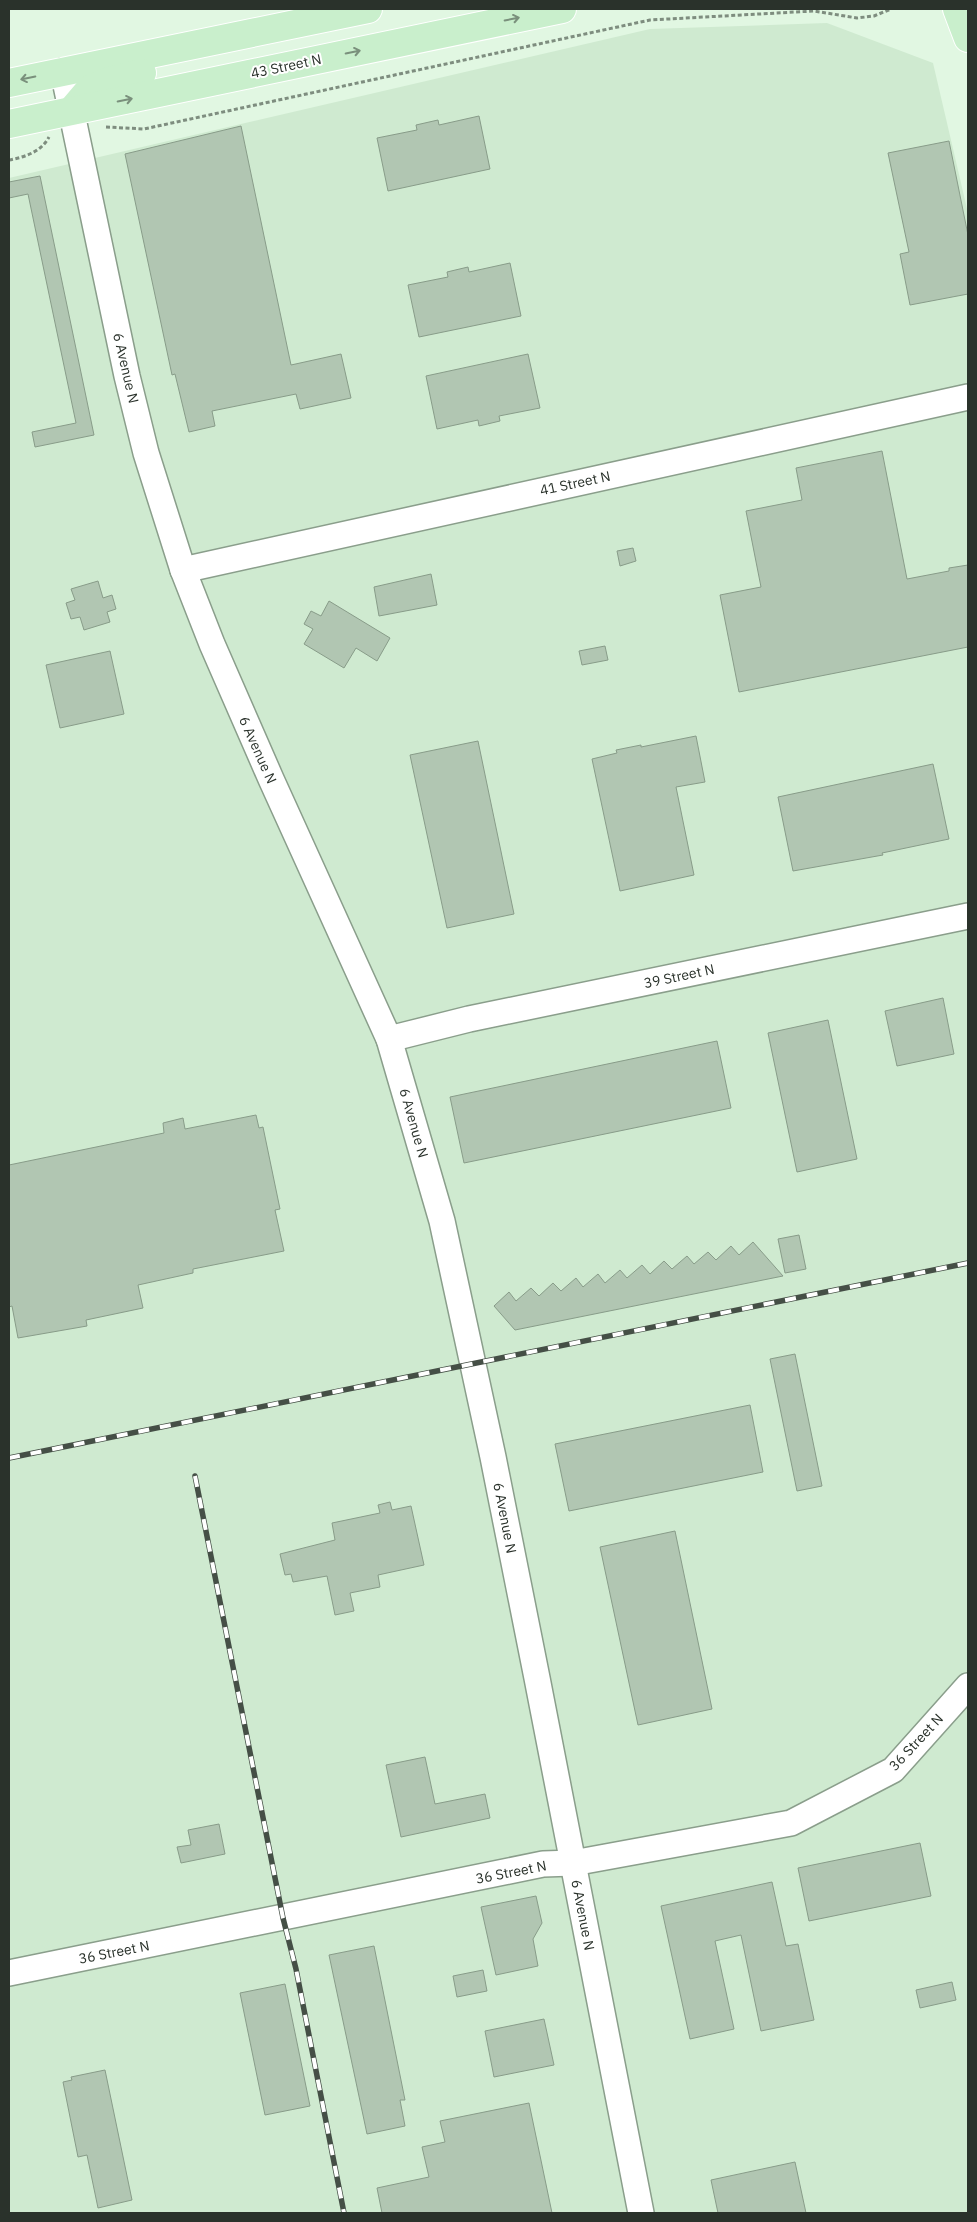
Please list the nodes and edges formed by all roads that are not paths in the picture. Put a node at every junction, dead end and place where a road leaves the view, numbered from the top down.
1 (562, 9) edge
2 (957, 9) edge
3 (362, 10) edge
4 (968, 38) edge
5 (63, 71) junction
6 (9, 82) edge
7 (74, 121) junction
8 (9, 124) edge
9 (968, 397) edge
10 (182, 570) junction
11 (968, 916) edge
12 (389, 1039) junction
13 (968, 1686) edge
14 (573, 1863) junction
15 (9, 1973) edge
16 (641, 2213) edge

7 -> 1 main road, 43 Street N
2 - 4 main road
3 - 5 main road
3 - 7 main road
5 -> 6 main road
5 - 7 street, 6 Avenue N
7 - 8 main road, 43 Street N
7 - 10 street, 6 Avenue N
9 - 10 street, 41 Street N
10 - 12 street, 6 Avenue N
11 - 12 street, 39 Street N
12 - 14 street, 6 Avenue N
13 - 14 street, 36 Street N
14 - 15 street, 36 Street N
14 - 16 street, 6 Avenue N

